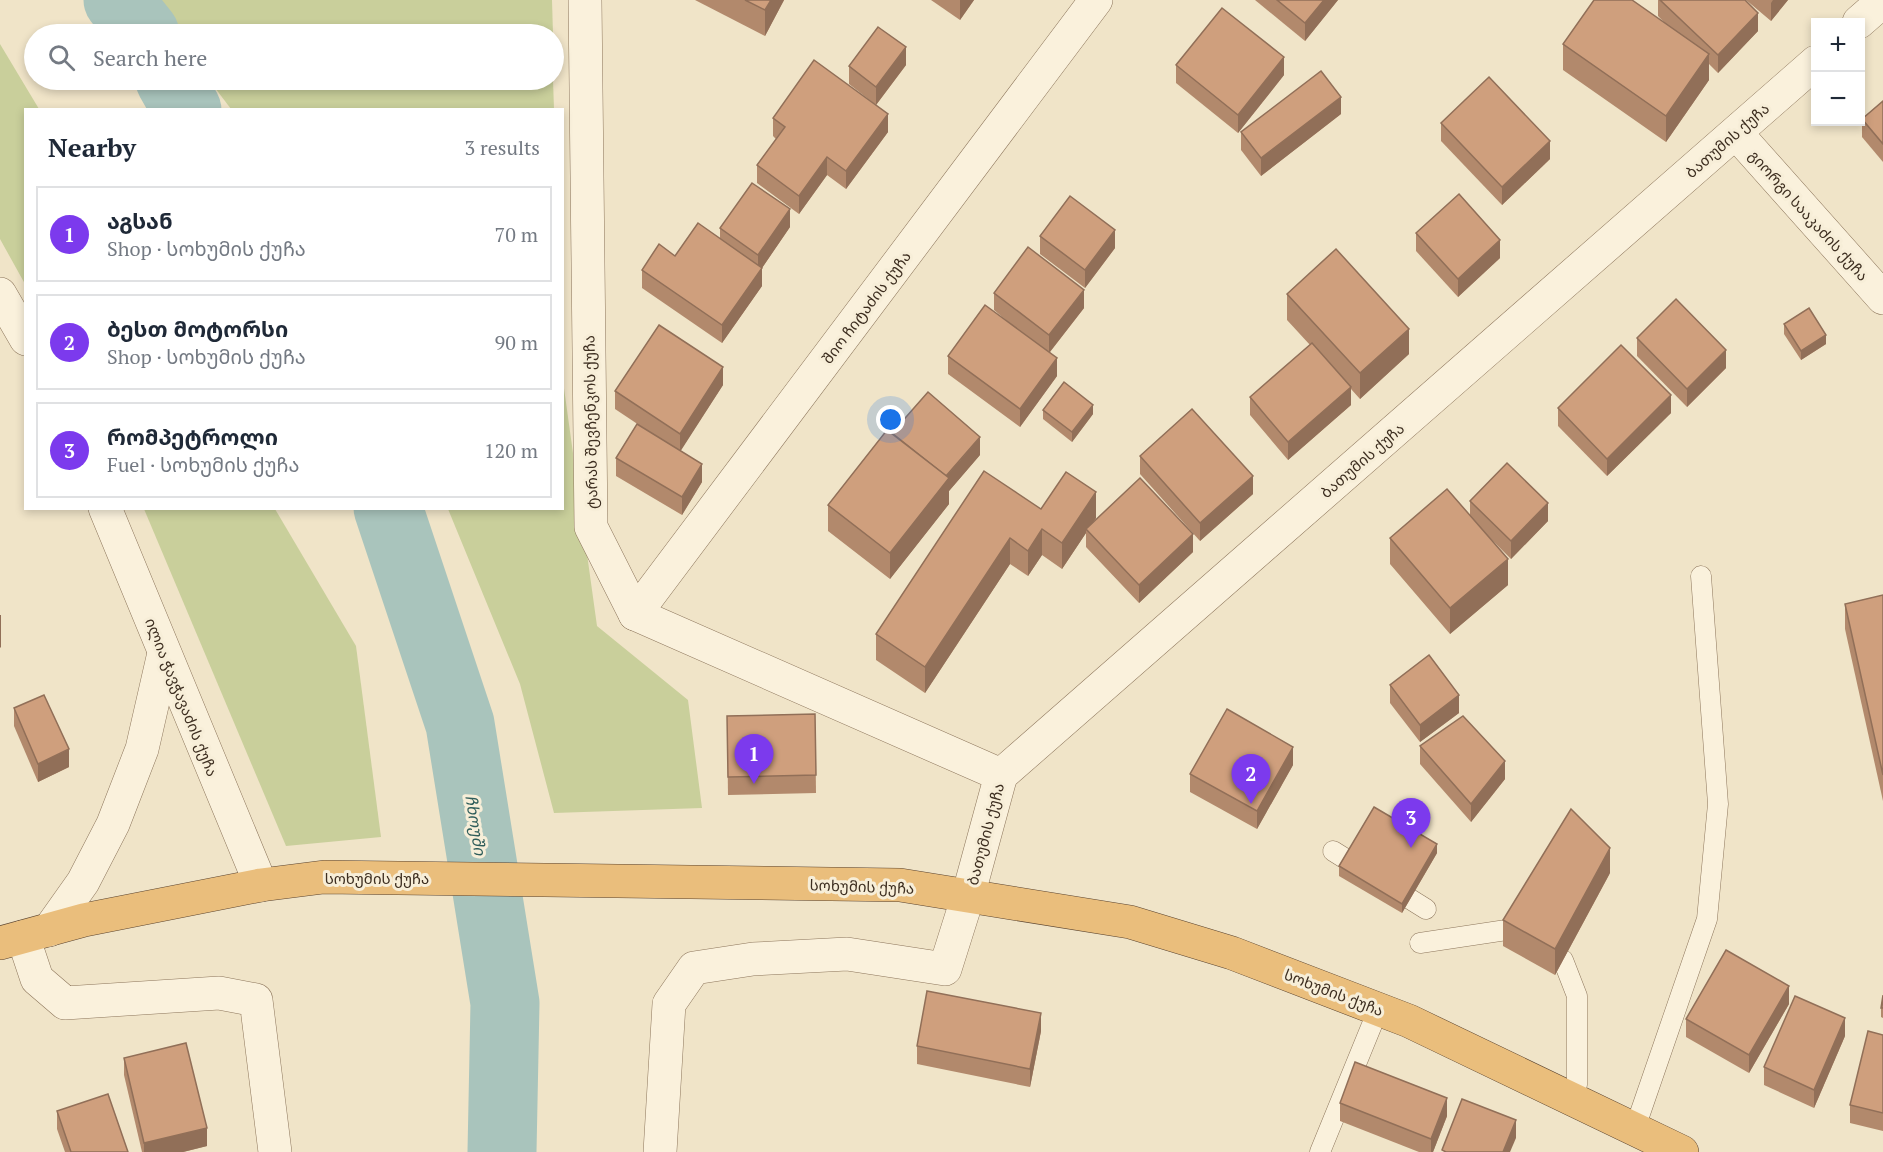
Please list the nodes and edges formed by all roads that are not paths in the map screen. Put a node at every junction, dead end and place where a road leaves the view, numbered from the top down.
1 (585, 0) edge
2 (1096, 0) edge
3 (1883, 1) edge
4 (1864, 18) edge
5 (1811, 66) edge
6 (1736, 133) junction
7 (0, 294) edge
8 (1883, 298) edge
9 (24, 336) edge
10 (106, 510) edge
11 (1701, 576) dead end
12 (635, 614) junction
13 (164, 653) junction
14 (1001, 775) junction
15 (1334, 851) dead end
16 (261, 885) junction
17 (968, 896) junction
18 (1426, 909) dead end
19 (1513, 929) edge
20 (24, 936) edge
21 (1420, 943) dead end
22 (1563, 960) edge
23 (1378, 1010) junction
24 (1577, 1085) dead end
25 (1635, 1128) junction
26 (275, 1152) edge
27 (660, 1152) edge
28 (1320, 1152) edge
29 (1682, 1152) edge

1 - 12 street, ტარას შევჩენკოს ქუჩა
2 - 12 street, შიო ჩიტაძის ქუჩა
3 - 4 street
5 - 6 street, ბათუმის ქუჩა
6 - 8 street, გიორგი სააკაძის ქუჩა
6 - 14 street, ბათუმის ქუჩა
7 - 9 street
10 - 13 street, ილია ჭავჭავაძის ქუჩა
11 - 25 lane
12 - 14 street
13 - 16 street, ილია ჭავჭავაძის ქუჩა
13 - 20 street
14 - 17 street, ბათუმის ქუჩა
15 - 18 lane
16 - 17 highway, სოხუმის ქუჩა
16 - 20 highway, სოხუმის ქუჩა
17 - 23 highway, სოხუმის ქუჩა
17 - 27 street, ბათუმის ქუჩა
19 - 21 lane
20 - 26 street
22 - 24 lane
23 - 25 highway, სოხუმის ქუჩა
23 - 28 lane
25 - 29 highway, სოხუმის ქუჩა

